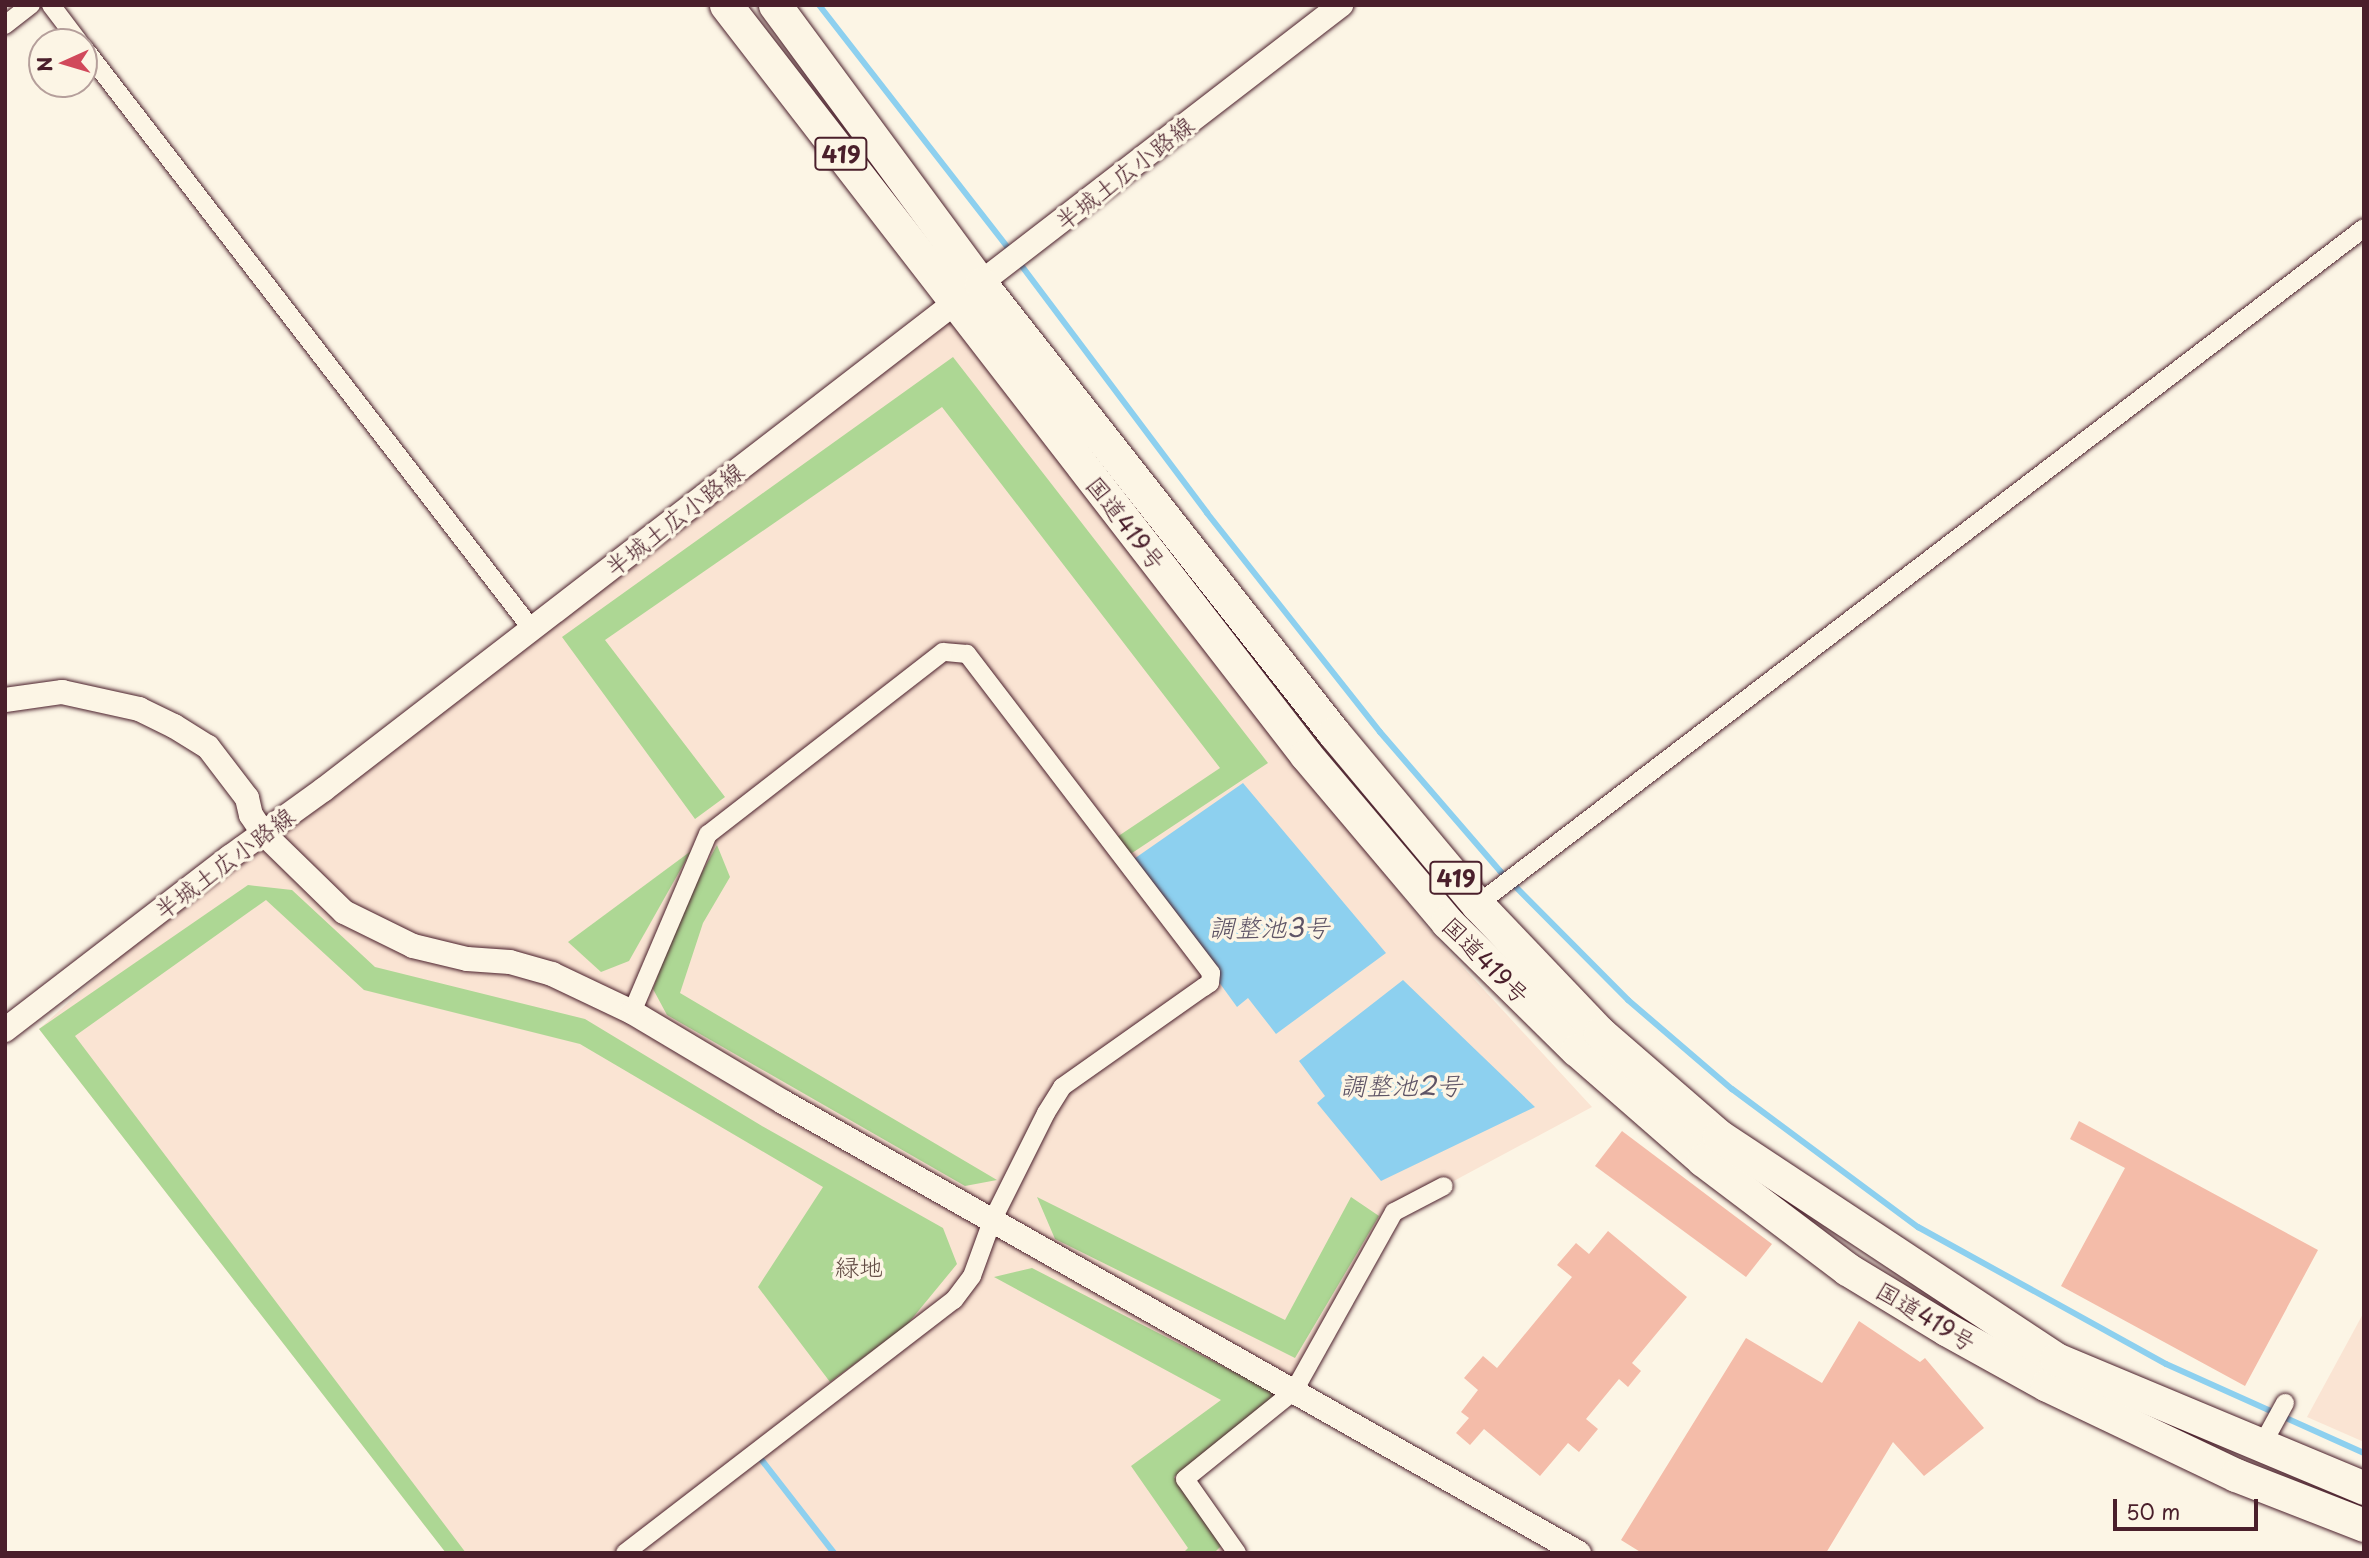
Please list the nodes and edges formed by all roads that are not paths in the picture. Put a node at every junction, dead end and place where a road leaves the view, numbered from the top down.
1 (31, 5) edge
2 (51, 5) edge
3 (726, 5) edge
4 (775, 5) edge
5 (1341, 5) edge
6 (5, 25) edge
7 (68, 28) edge
8 (98, 66) edge
9 (2364, 228) edge
10 (981, 284) junction
11 (531, 628) junction
12 (5, 700) edge
13 (263, 834) junction
14 (1478, 905) junction
15 (1447, 922) junction
16 (632, 1012) junction
17 (5, 1030) edge
18 (1444, 1186) dead end
19 (992, 1220) junction
20 (1294, 1391) junction
21 (2285, 1403) dead end
22 (2267, 1436) junction
23 (2364, 1488) edge
24 (2364, 1525) edge
25 (625, 1553) edge
26 (1237, 1553) edge
27 (1579, 1553) edge

1 - 6 street
2 - 7 street
3 - 10 highway, 国道419号 / 419
4 - 10 highway, 国道419号 / 419
5 - 10 street, 半城土広小路線
8 - 11 street
9 - 14 street
10 - 11 street, 半城土広小路線
10 - 14 highway, 国道419号 / 419
10 - 15 highway, 国道419号 / 419
11 - 13 street, 半城土広小路線
12 - 13 street
13 - 16 street
13 - 17 street, 半城土広小路線
14 - 15 street
14 - 22 highway, 国道419号 / 419
15 - 24 highway, 国道419号 / 419
16 - 19 street
16 - 19 street
18 - 20 street
19 - 20 street
19 - 25 street
20 - 26 street
20 - 27 street
21 - 22 street
22 - 23 highway, 国道419号 / 419

